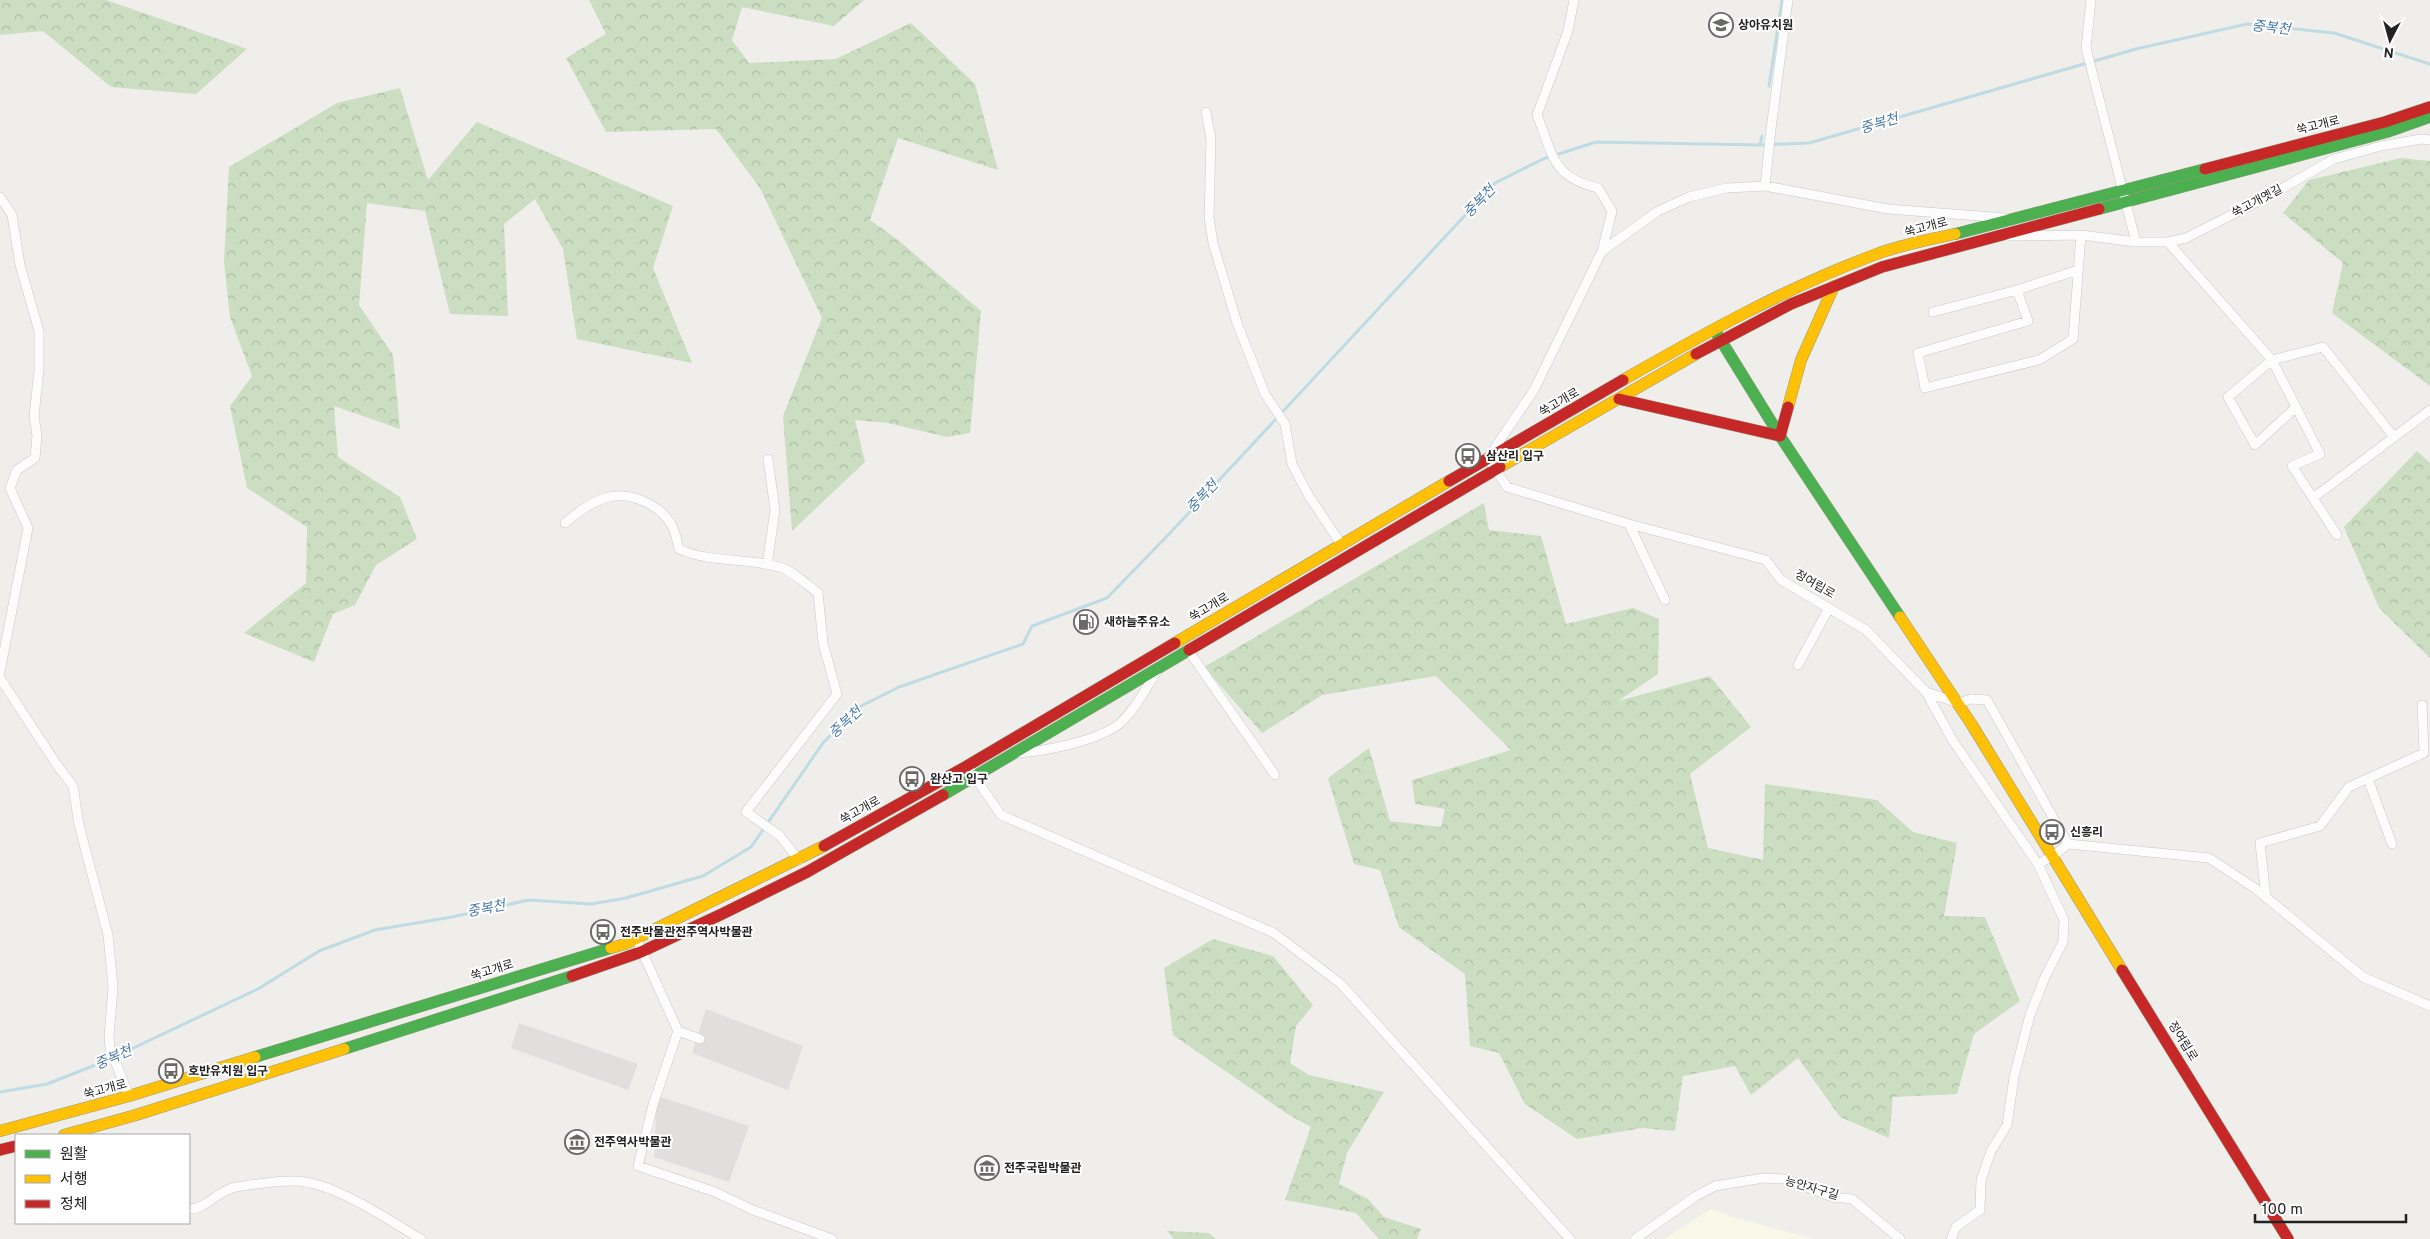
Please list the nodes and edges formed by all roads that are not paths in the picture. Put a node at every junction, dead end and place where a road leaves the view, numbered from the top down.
1 (1574, 0) edge
2 (1788, 0) edge
3 (2092, 0) edge
4 (2430, 106) edge
5 (1206, 112) dead end
6 (2430, 117) edge
7 (2430, 140) edge
8 (1765, 186) junction
9 (2121, 189) junction
10 (0, 197) edge
11 (2125, 203) junction
12 (2010, 218) junction
13 (2081, 235) junction
14 (1997, 237) junction
15 (2136, 242) junction
16 (2168, 242) junction
17 (1602, 251) junction
18 (2078, 270) junction
19 (1834, 286) junction
20 (2017, 290) junction
21 (1933, 312) dead end
22 (1714, 328) junction
23 (1721, 340) junction
24 (2272, 360) junction
25 (1619, 399) junction
26 (2296, 407) junction
27 (2430, 410) edge
28 (1780, 436) junction
29 (2394, 437) junction
30 (1488, 458) junction
31 (768, 459) dead end
32 (1495, 470) junction
33 (2313, 498) junction
34 (565, 523) dead end
35 (1629, 524) junction
36 (2337, 535) dead end
37 (1341, 544) junction
38 (767, 565) junction
39 (1665, 600) dead end
40 (1829, 608) junction
41 (1188, 650) junction
42 (1798, 665) dead end
43 (1158, 669) junction
44 (0, 672) edge
45 (0, 678) edge
46 (1926, 692) junction
47 (1958, 703) junction
48 (2422, 705) dead end
49 (1012, 754) junction
50 (966, 766) junction
51 (1275, 775) dead end
52 (974, 776) junction
53 (2368, 779) junction
54 (2068, 844) junction
55 (2392, 844) dead end
56 (2053, 856) junction
57 (799, 860) junction
58 (2038, 864) junction
59 (2266, 898) junction
60 (636, 938) junction
61 (641, 952) junction
62 (2430, 1006) edge
63 (678, 1031) junction
64 (700, 1038) dead end
65 (129, 1096) junction
66 (0, 1131) edge
67 (68, 1134) edge
68 (15, 1146) edge
69 (0, 1150) edge
70 (190, 1210) edge
71 (422, 1239) edge
72 (832, 1239) edge
73 (1570, 1239) edge
74 (1636, 1239) edge
75 (1900, 1239) edge
76 (1952, 1239) edge
77 (2288, 1239) edge

1 - 17 street
2 - 8 street
3 - 9 street
4 - 9 street, 쑥고개로
5 - 37 street
6 - 11 street, 쑥고개로
7 - 16 street, 쑥고개옛길
8 - 12 street
8 - 17 street
9 - 11 street
9 - 12 street, 쑥고개로
10 - 44 street
11 - 14 street, 쑥고개로
11 - 15 street
12 - 22 street, 쑥고개로
13 - 14 street, 쑥고개옛길
13 - 15 street, 쑥고개옛길
13 - 18 street
14 - 19 street, 쑥고개로
15 - 16 street, 쑥고개옛길
16 - 24 street
17 - 30 street
18 - 20 street
18 - 20 street
19 - 23 street, 쑥고개로
19 - 28 street
20 - 21 street
22 - 23 street, 정여립로
22 - 30 street, 쑥고개로
23 - 25 street, 쑥고개로
23 - 28 street, 정여립로
24 - 26 street
24 - 26 street
24 - 29 street
25 - 28 street
25 - 32 street, 쑥고개로
26 - 33 street
27 - 29 street
28 - 47 street, 정여립로
29 - 33 street
30 - 32 street, 정여립로
30 - 37 street, 쑥고개로
31 - 38 street
32 - 35 street, 정여립로
32 - 41 street, 쑥고개로
33 - 36 street
34 - 38 street
35 - 39 street
35 - 40 street, 정여립로
37 - 50 street, 쑥고개로
38 - 57 street
40 - 42 street
40 - 46 street, 정여립로
41 - 43 street, 쑥고개로
41 - 51 street
43 - 49 street, 쑥고개로
43 - 49 street
45 - 65 street
46 - 47 street
46 - 58 street, 정여립로
47 - 54 street
47 - 56 street, 정여립로
48 - 53 street
49 - 52 street, 쑥고개로
50 - 52 street
50 - 57 street, 쑥고개로
52 - 61 street, 쑥고개로
52 - 73 street
53 - 55 street
53 - 59 street
54 - 56 street
54 - 59 street
56 - 58 street
56 - 77 street, 정여립로
57 - 60 street, 쑥고개로
58 - 76 street, 정여립로
59 - 62 street
60 - 61 street
60 - 65 street, 쑥고개로
61 - 63 street
61 - 67 street, 쑥고개로
63 - 64 street
63 - 72 street
65 - 66 street, 쑥고개로
68 - 69 street
70 - 71 street
74 - 75 street, 능안자구길

